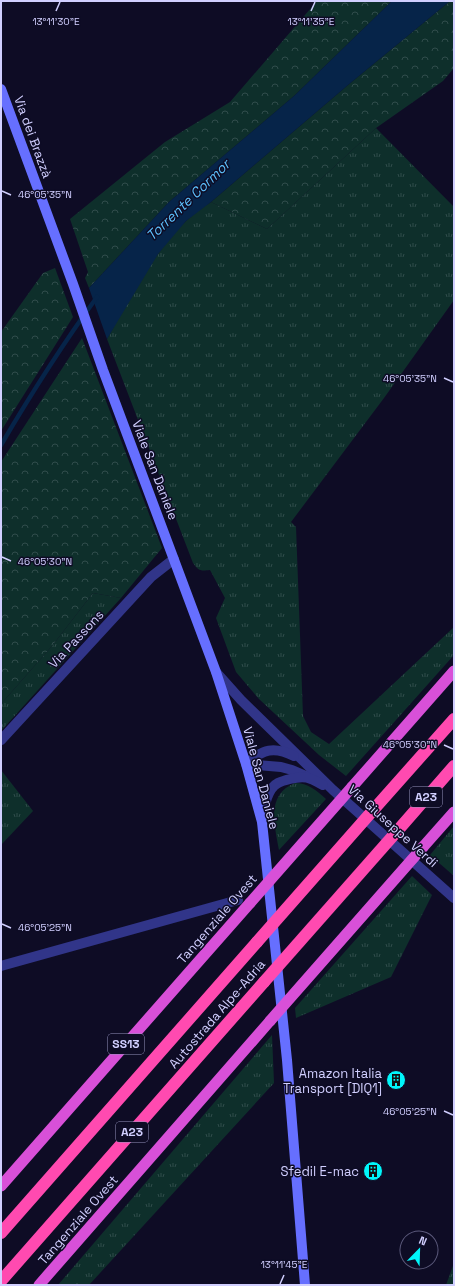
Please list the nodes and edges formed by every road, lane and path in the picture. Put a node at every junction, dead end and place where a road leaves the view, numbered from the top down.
1 (1, 89) edge
2 (103, 370) joint
3 (174, 559) junction
4 (454, 671) edge
5 (216, 672) junction
6 (454, 719) edge
7 (1, 740) edge
8 (303, 760) junction
9 (246, 764) junction
10 (454, 766) edge
11 (309, 777) junction
12 (334, 790) junction
13 (454, 812) edge
14 (262, 822) junction
15 (454, 898) edge
16 (238, 900) dead end
17 (1, 966) edge
18 (1, 1186) edge
19 (1, 1233) edge
20 (1, 1281) edge
21 (39, 1285) edge
22 (305, 1285) edge

1 - 2 main road, Via dei Brazzà
2 - 3 main road, Viale San Daniele
3 - 5 main road, Viale San Daniele
3 - 7 street, Via Passons
4 - 18 highway, Tangenziale Ovest / SS13, bridge
5 - 8 street, Via Giuseppe Verdi
5 - 9 main road, Viale San Daniele
6 - 19 highway, Autostrada Alpe-Adria / A23, bridge
8 - 9 street, Via Giuseppe Verdi
8 - 12 street, Via Giuseppe Verdi
9 - 11 street, Via Giuseppe Verdi
9 - 14 main road, Viale San Daniele
10 - 20 highway, Autostrada Alpe-Adria / A23, bridge
11 - 12 street, Via Giuseppe Verdi
11 - 14 street
12 - 15 street, Via Giuseppe Verdi
13 - 21 highway, Tangenziale Ovest, bridge
14 - 22 main road, Viale San Daniele
16 - 17 street

